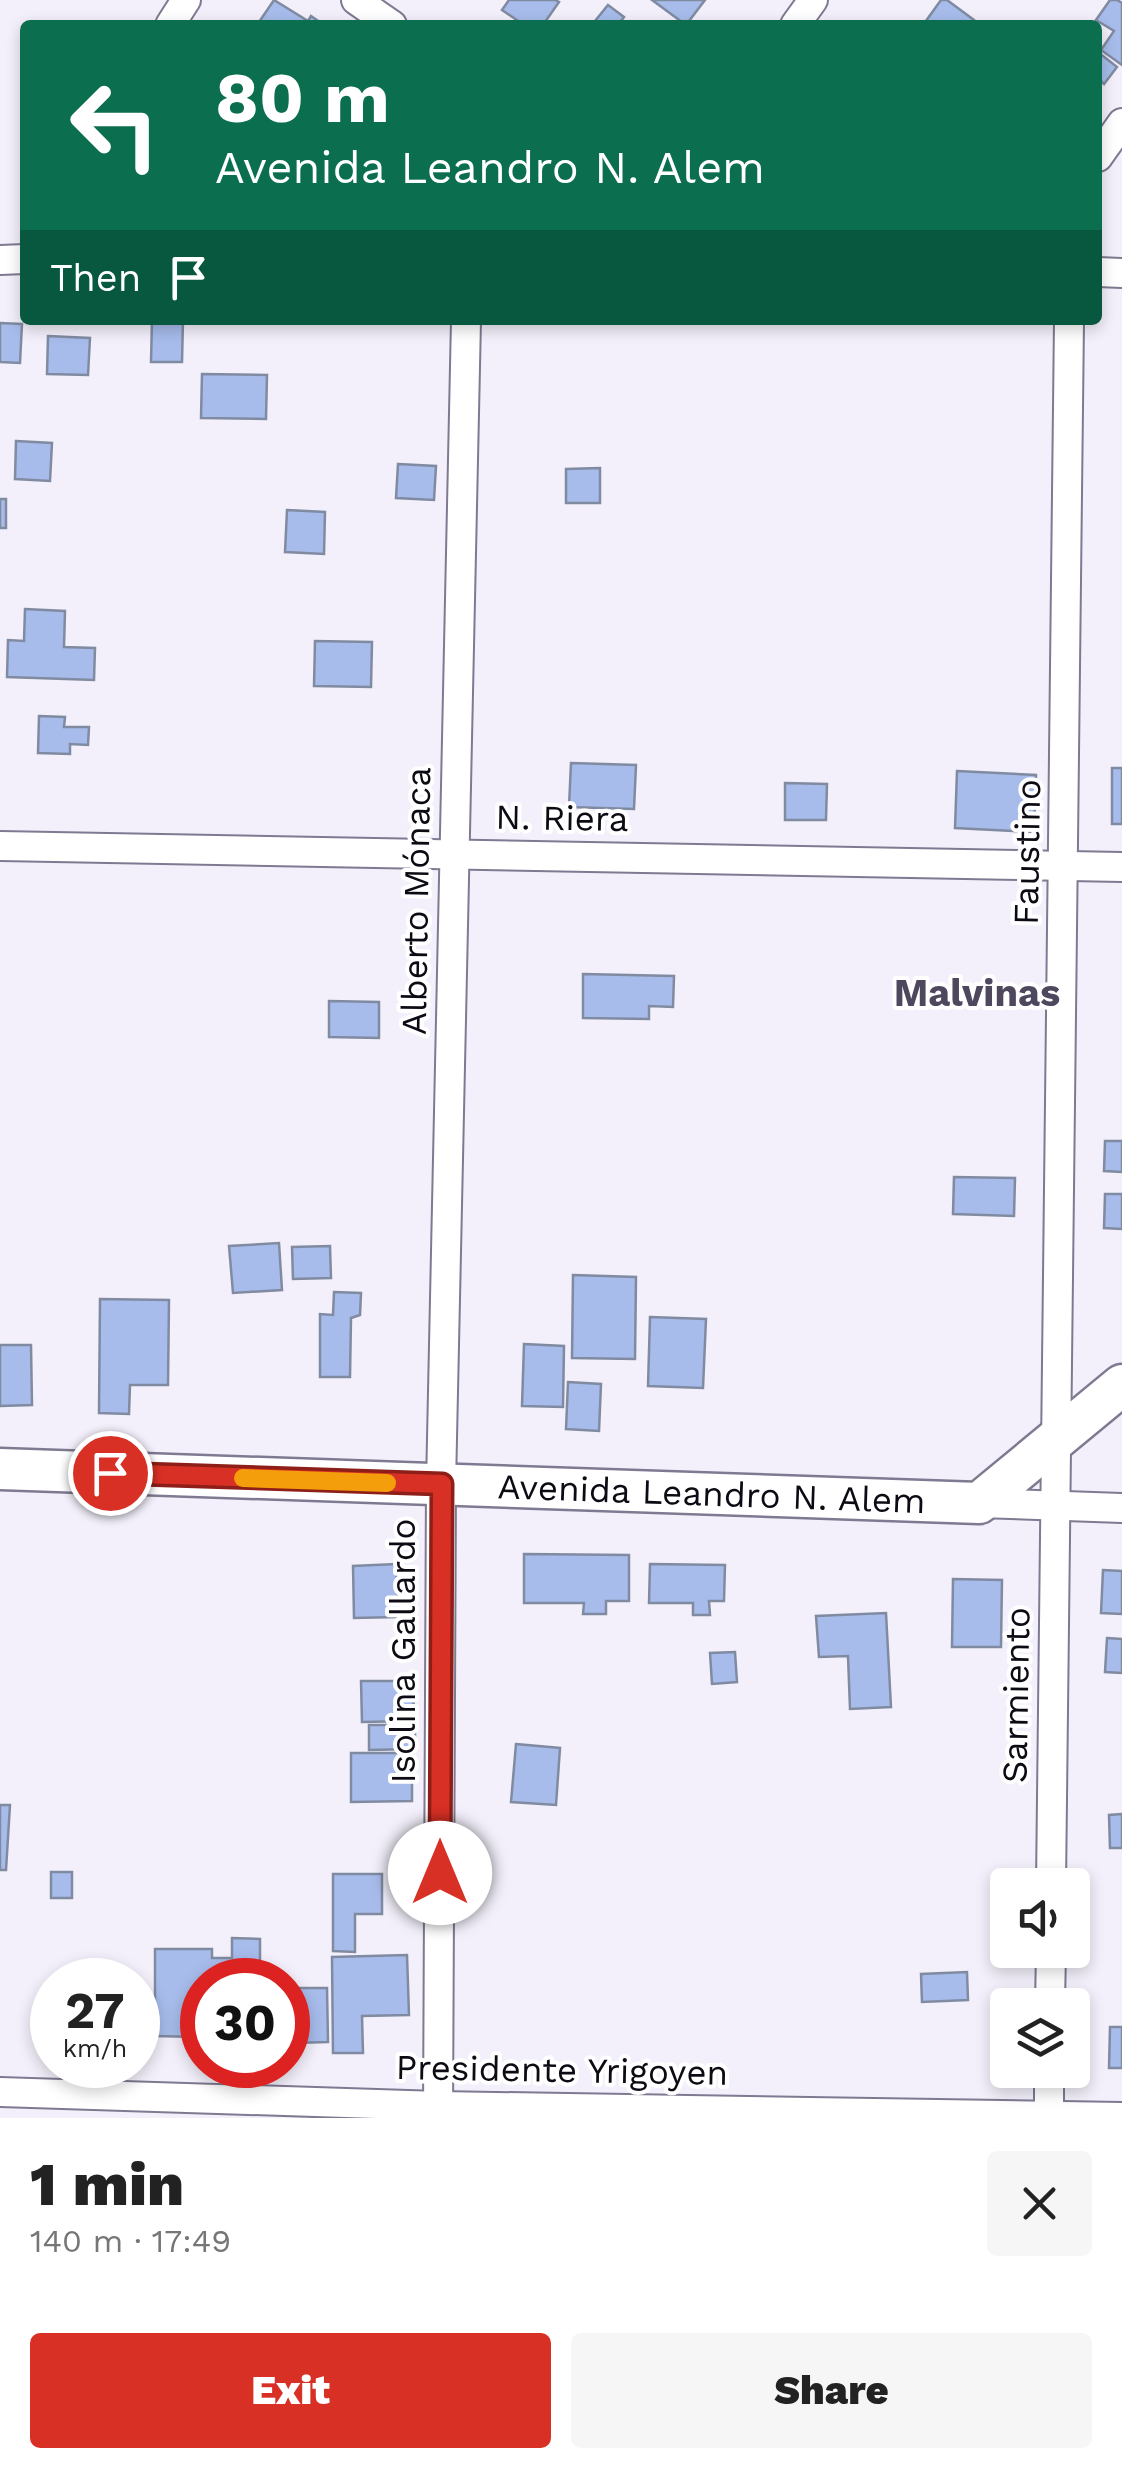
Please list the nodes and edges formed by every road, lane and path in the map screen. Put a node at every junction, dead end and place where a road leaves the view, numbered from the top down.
1 (356, 0) edge
2 (385, 20) edge
3 (1122, 123) edge
4 (1102, 150) edge
5 (466, 325) edge
6 (1069, 325) edge
7 (0, 846) edge
8 (455, 854) junction
9 (1064, 866) junction
10 (1122, 867) edge
11 (1122, 1386) edge
12 (1058, 1438) junction
13 (0, 1469) edge
14 (442, 1484) junction
15 (979, 1504) junction
16 (1056, 1506) junction
17 (1122, 1508) edge
18 (1052, 1868) edge
19 (1049, 2088) edge
20 (0, 2092) edge
21 (438, 2112) edge
22 (1049, 2117) edge
23 (1122, 2117) edge

1 - 2 street
3 - 4 street
5 - 8 street, Alberto Mónaca
6 - 9 street, Faustino
7 - 8 street, N. Riera
8 - 9 street, N. Riera
8 - 14 street, Alberto Mónaca
9 - 10 street, N. Riera
9 - 12 street, Faustino
11 - 12 main road
12 - 15 main road
12 - 16 street, Faustino
13 - 14 main road, Avenida Leandro N. Alem
14 - 15 main road, Avenida Leandro N. Alem
14 - 21 street, Isolina Gallardo
15 - 16 street, Avenida Leandro N. Alem
16 - 17 street, Avenida Leandro N. Alem
16 - 18 street, Sarmiento
19 - 22 street
20 - 21 street, Presidente Yrigoyen
21 - 22 street, Presidente Yrigoyen
22 - 23 street, Presidente Yrigoyen

